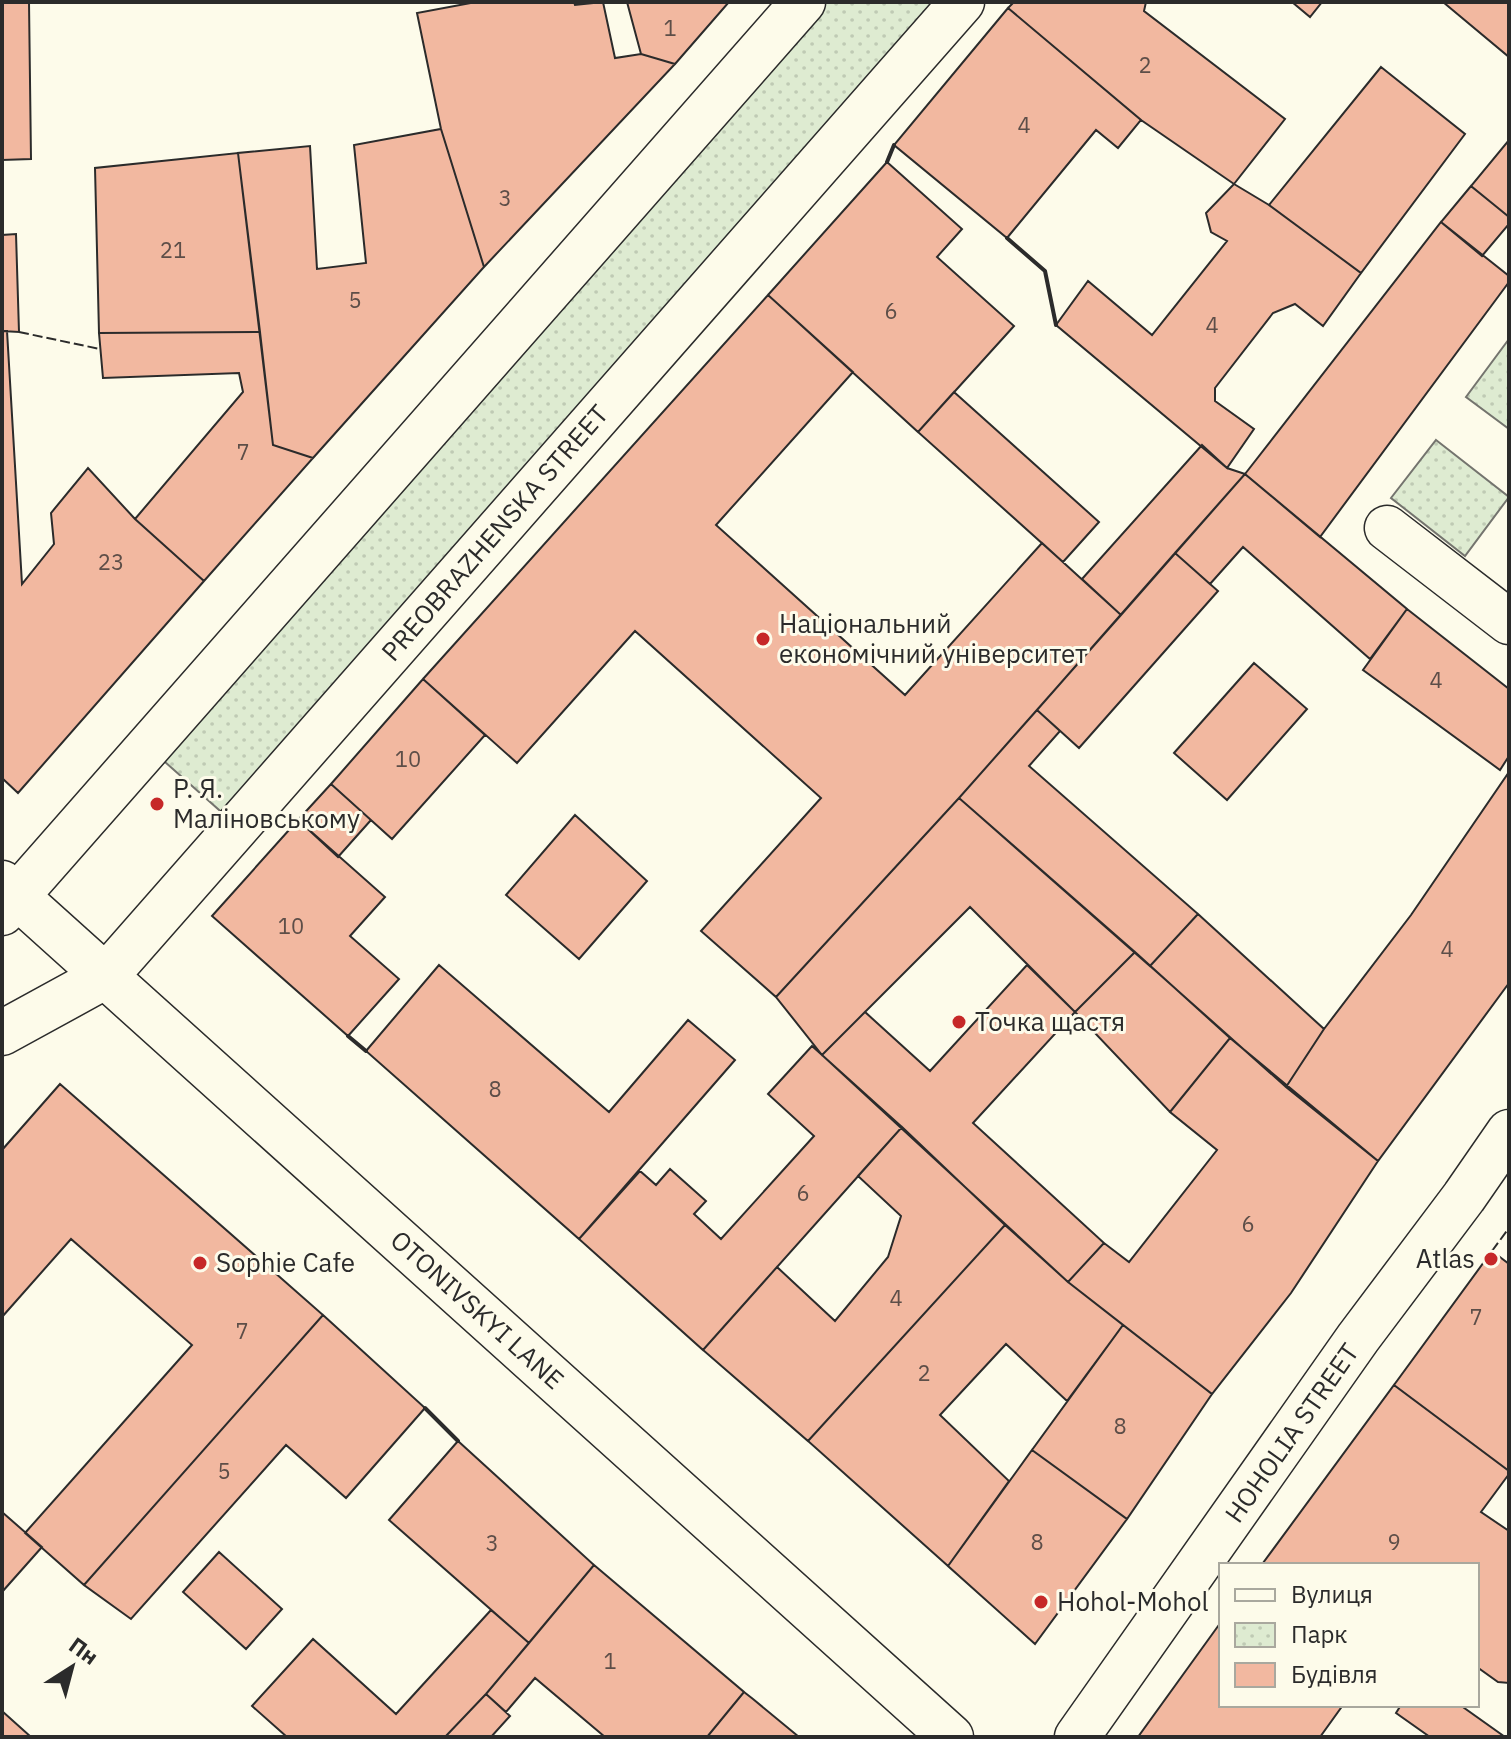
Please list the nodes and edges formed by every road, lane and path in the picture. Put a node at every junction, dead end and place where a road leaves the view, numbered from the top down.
1 (803, 2) edge
2 (962, 2) edge
3 (1387, 528) dead end
4 (1509, 622) edge
5 (7, 898) edge
6 (106, 976) junction
7 (2, 1033) edge
8 (1509, 1132) edge
9 (951, 1737) edge
10 (1077, 1737) edge

1 - 5 street
2 - 6 street, PREOBRAZHENSKA STREET
3 - 4 street
5 - 6 street, OTONIVSKYI LANE
6 - 7 street, PREOBRAZHENSKA STREET
6 - 9 street, OTONIVSKYI LANE
8 - 10 street, HOHOLIA STREET

